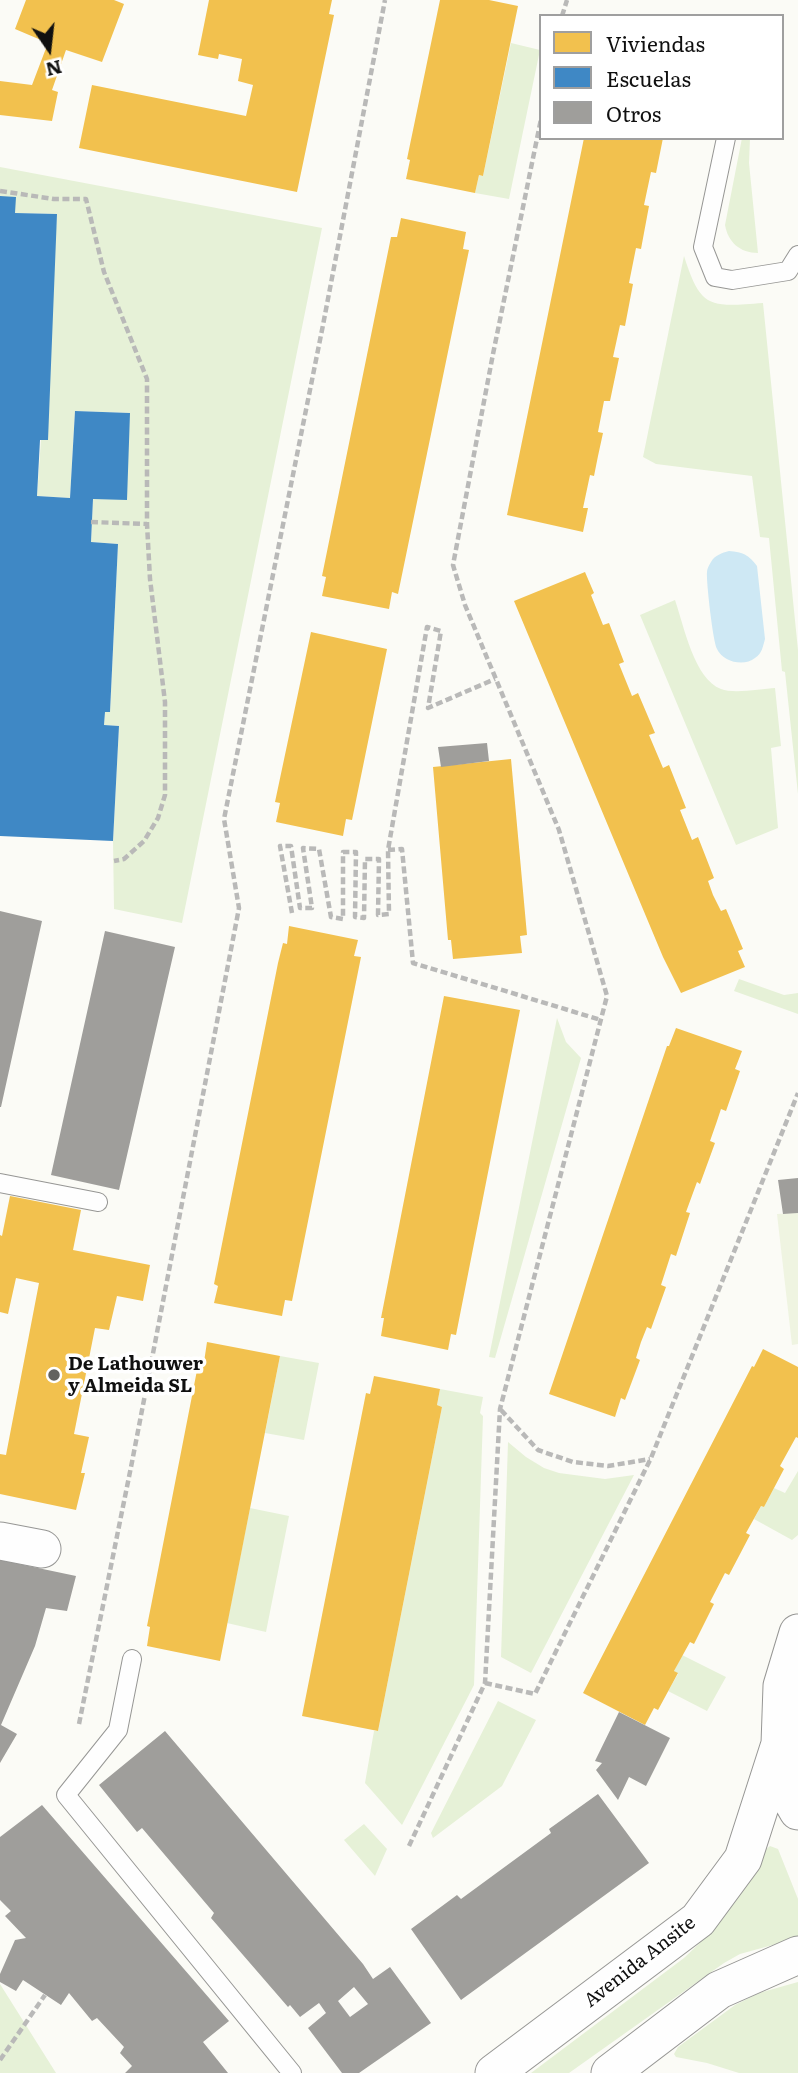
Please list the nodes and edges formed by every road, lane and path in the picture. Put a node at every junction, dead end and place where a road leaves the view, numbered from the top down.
1 (385, 0) edge
2 (539, 129) edge
3 (726, 140) edge
4 (0, 191) edge
5 (798, 255) edge
6 (91, 522) dead end
7 (147, 524) junction
8 (495, 679) junction
9 (388, 850) junction
10 (114, 861) dead end
11 (292, 913) dead end
12 (601, 1020) junction
13 (798, 1093) edge
14 (0, 1183) edge
15 (97, 1202) dead end
16 (500, 1409) junction
17 (651, 1458) junction
18 (0, 1541) edge
19 (41, 1549) dead end
20 (798, 1633) edge
21 (132, 1660) dead end
22 (485, 1682) junction
23 (79, 1724) dead end
24 (780, 1744) junction
25 (798, 1811) edge
26 (409, 1846) dead end
27 (798, 1955) edge
28 (44, 1995) dead end
29 (0, 2060) edge
30 (292, 2073) edge
31 (494, 2073) edge
32 (610, 2073) edge

1 - 23 path
2 - 8 path
3 - 5 lane
4 - 7 path
6 - 7 path
7 - 10 path
8 - 9 path
8 - 12 path
9 - 11 path
9 - 12 path
12 - 16 path
13 - 17 path
14 - 15 lane
16 - 17 path
16 - 22 path
17 - 22 path
18 - 19 street
20 - 24 street
21 - 30 lane
22 - 26 path
24 - 25 street
24 - 31 street, Avenida Ansite
27 - 32 street
28 - 29 path

